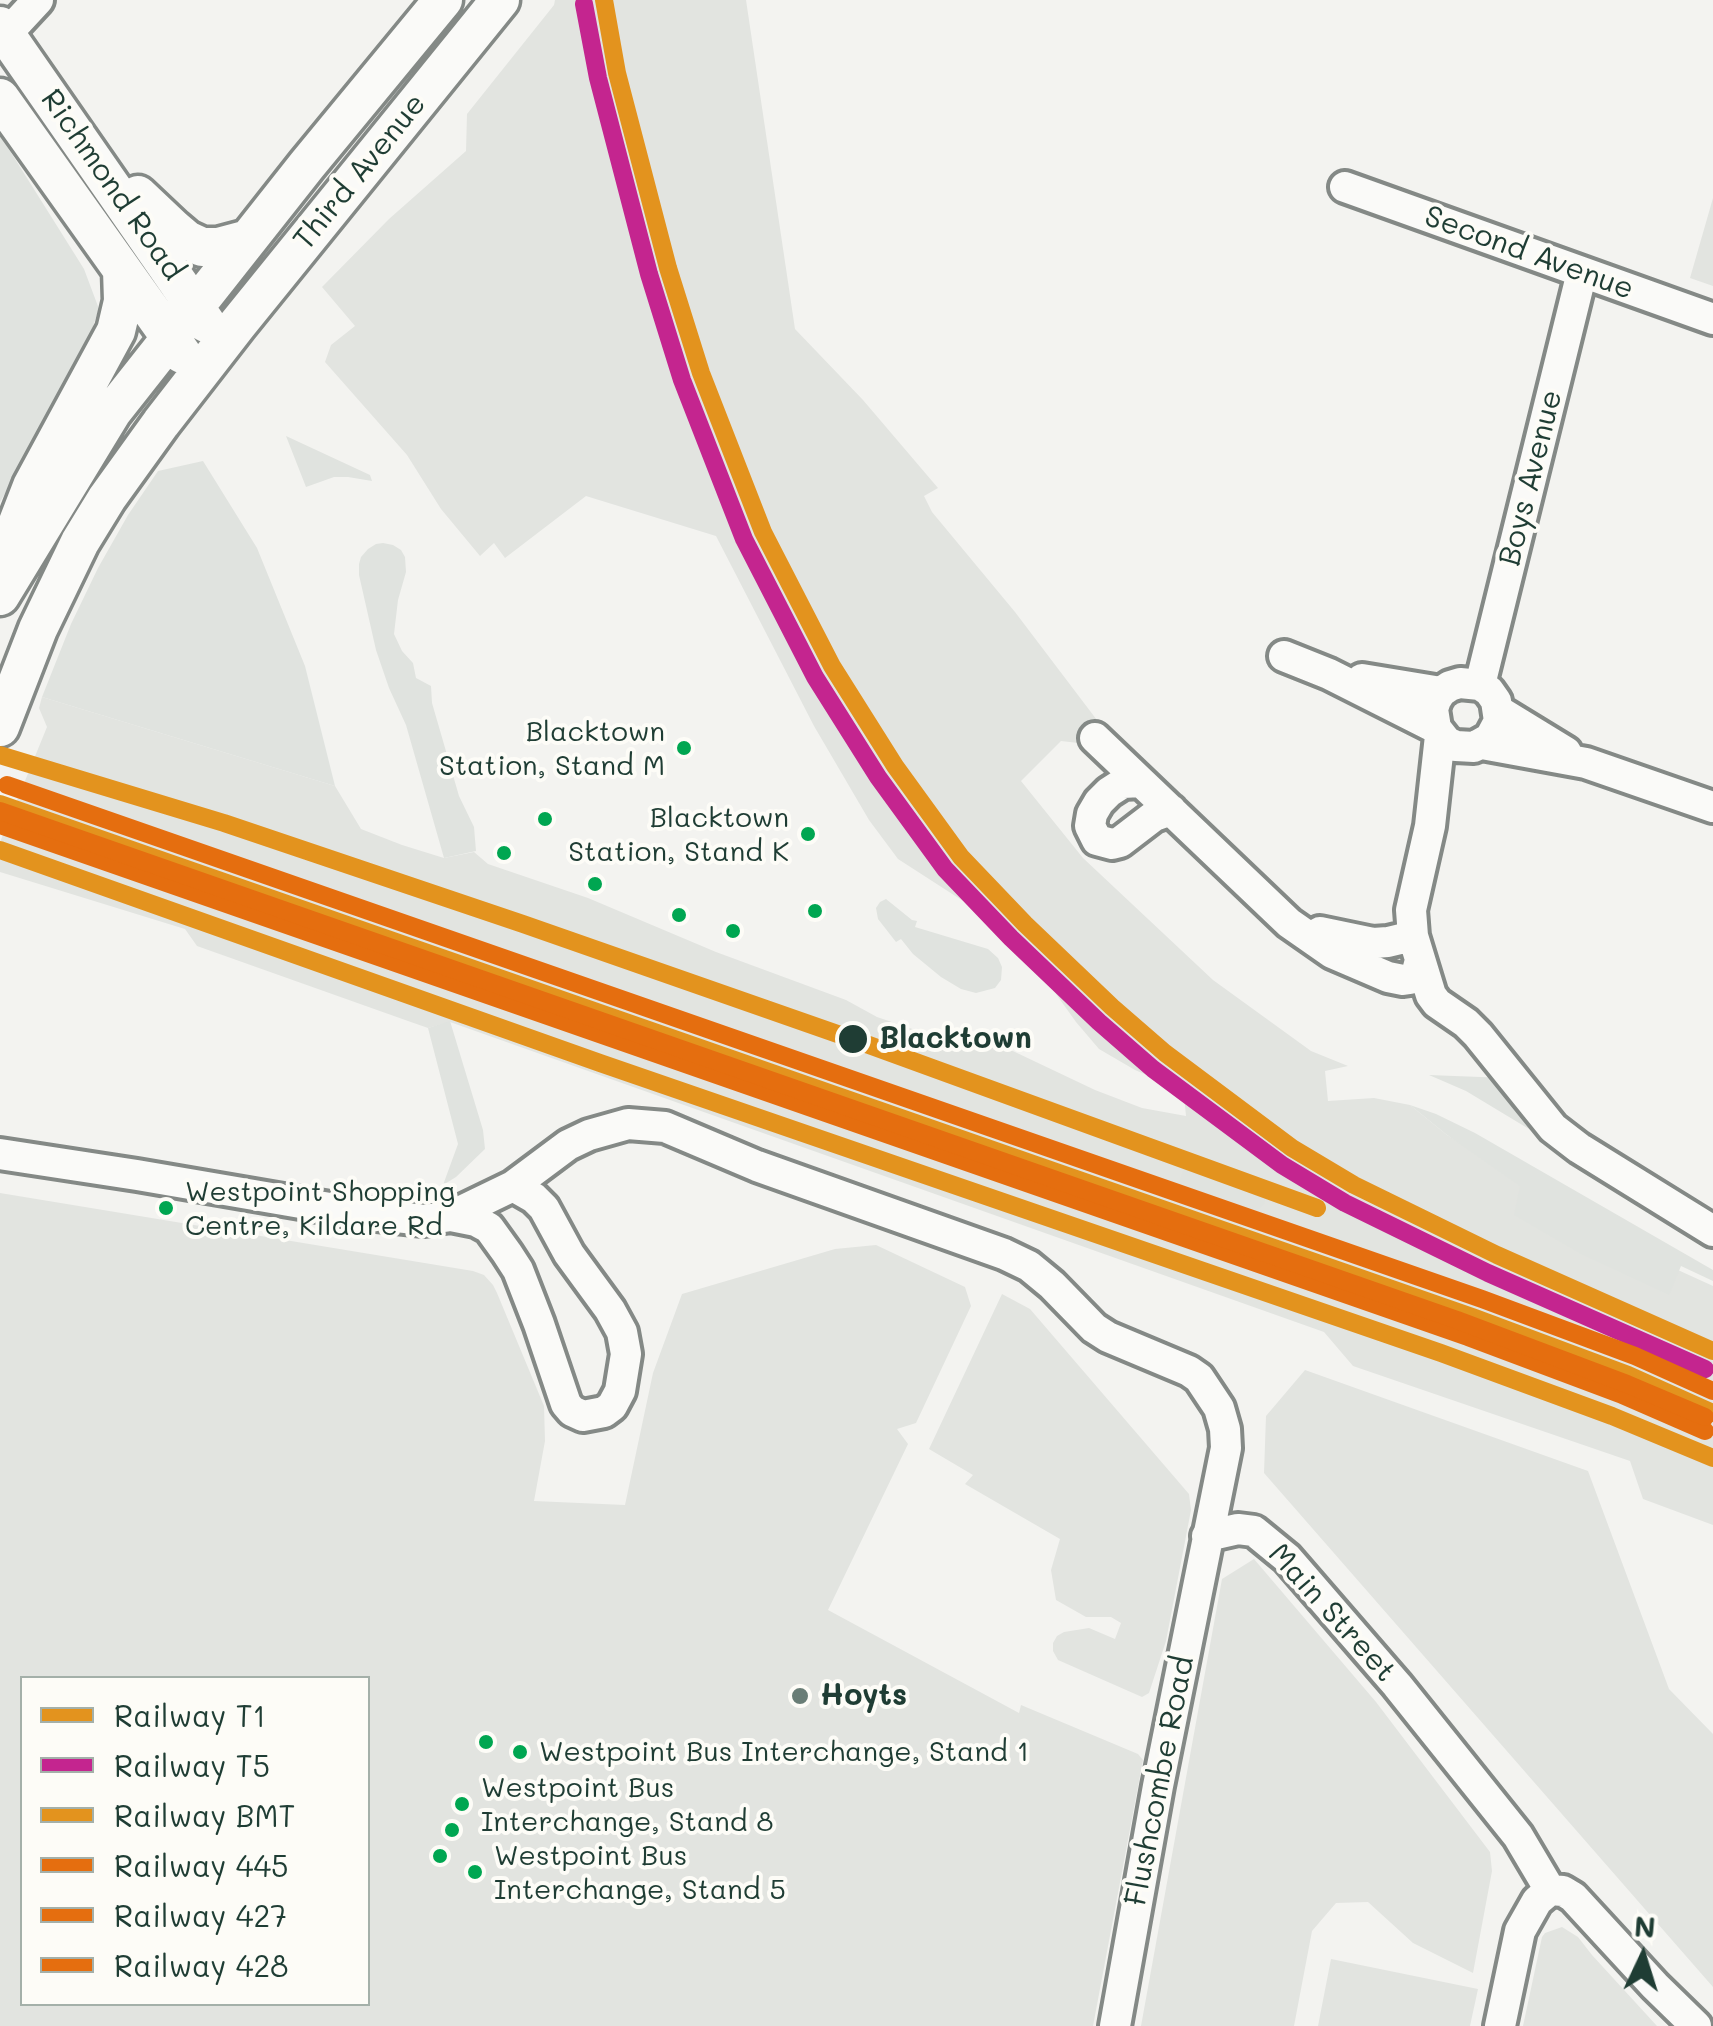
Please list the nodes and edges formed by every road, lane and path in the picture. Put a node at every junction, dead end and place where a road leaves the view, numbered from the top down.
1 (38, 0) edge
2 (443, 0) edge
3 (500, 0) edge
4 (2, 34) edge
5 (0, 98) edge
6 (85, 146) junction
7 (1346, 187) dead end
8 (248, 238) junction
9 (122, 270) junction
10 (1582, 272) junction
11 (195, 306) junction
12 (1713, 319) edge
13 (171, 336) junction
14 (222, 346) junction
15 (197, 378) junction
16 (0, 579) edge
17 (0, 596) edge
18 (1284, 656) dead end
19 (1329, 674) junction
20 (1480, 685) junction
21 (1441, 692) junction
22 (1499, 711) junction
23 (0, 728) edge
24 (1095, 738) dead end
25 (1456, 739) junction
26 (1586, 764) junction
27 (1140, 782) junction
28 (1713, 807) edge
29 (1170, 810) junction
30 (1417, 948) junction
31 (0, 1154) edge
32 (513, 1186) junction
33 (451, 1216) junction
34 (1713, 1231) edge
35 (1206, 1536) junction
36 (1550, 1890) junction
37 (1115, 2026) edge
38 (1500, 2026) edge
39 (1696, 2026) edge

1 - 4 street
2 - 8 main road, Third Avenue
3 - 14 main road, Third Avenue
4 - 6 main road, Richmond Road
5 - 9 main road, Richmond Road
6 - 8 main road
6 - 11 main road, Richmond Road
7 - 10 street, Second Avenue
8 - 11 main road, Third Avenue
9 - 13 main road, Richmond Road
9 - 16 main road
10 - 12 street, Second Avenue
10 - 20 street, Boys Avenue
11 - 13 main road, Third Avenue
11 - 14 main road, Richmond Road
13 - 15 main road, Richmond Road
13 - 17 main road, Third Avenue
14 - 15 main road, Third Avenue
15 - 23 main road, Third Avenue
18 - 19 street
19 - 21 street
19 - 25 street
20 - 21 street
20 - 22 street
21 - 25 street
22 - 25 street
22 - 26 street
24 - 27 street
25 - 26 street
25 - 30 street
26 - 28 street
27 - 29 street
27 - 29 street
29 - 30 street
30 - 34 street
31 - 33 street
32 - 33 street
32 - 33 street
32 - 35 street
35 - 36 street, Main Street
35 - 37 street, Flushcombe Road
36 - 38 street
36 - 39 street, Main Street

